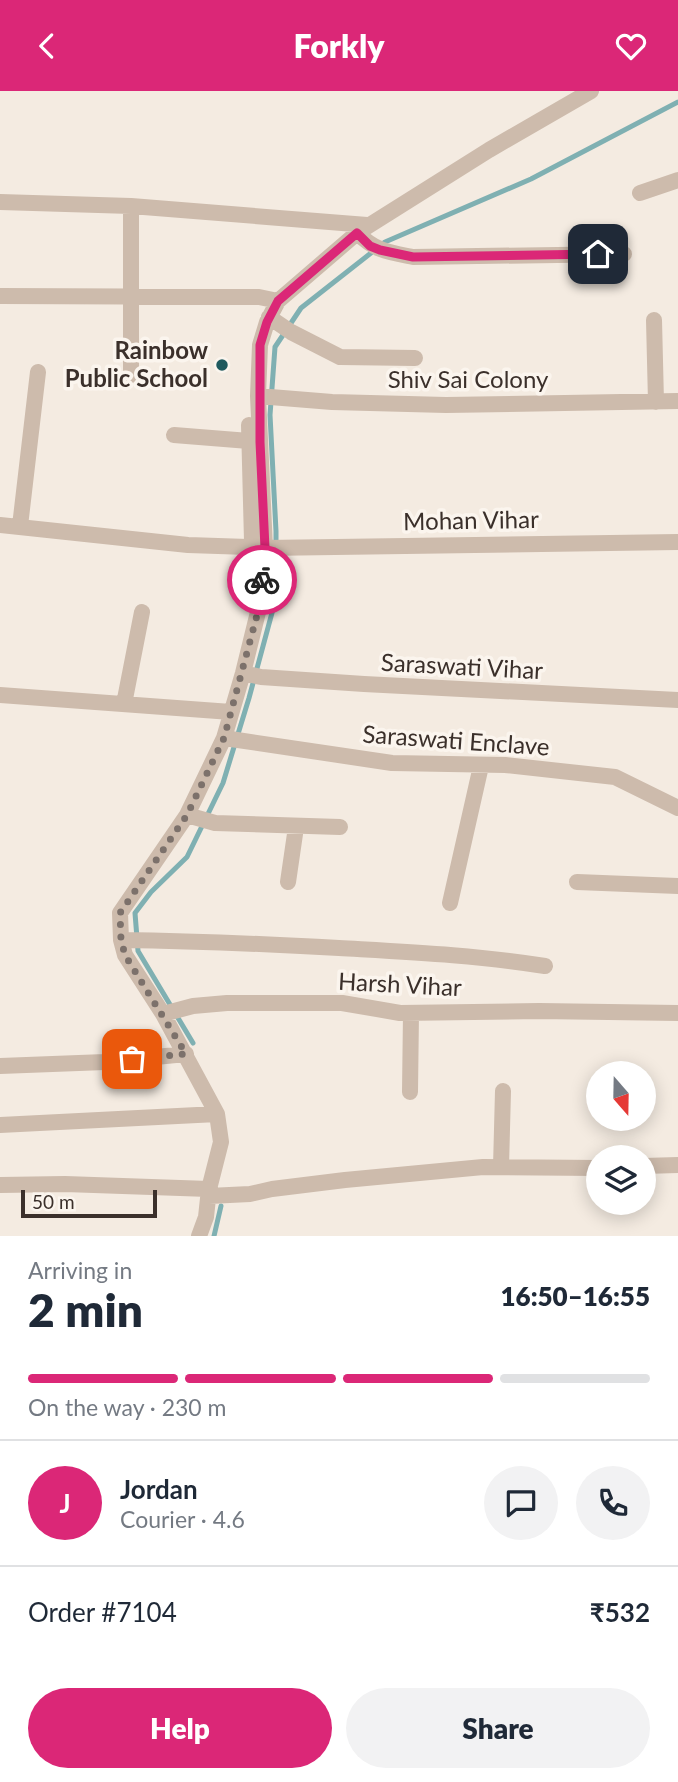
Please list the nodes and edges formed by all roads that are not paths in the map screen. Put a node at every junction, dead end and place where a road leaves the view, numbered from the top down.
1 (590, 91) edge
2 (678, 180) edge
3 (640, 193) dead end
4 (0, 202) edge
5 (131, 206) junction
6 (362, 229) junction
7 (624, 254) dead end
8 (131, 295) junction
9 (0, 296) edge
10 (278, 301) junction
11 (654, 320) dead end
12 (281, 325) junction
13 (415, 358) dead end
14 (38, 372) dead end
15 (131, 375) dead end
16 (259, 379) junction
17 (266, 396) junction
18 (656, 401) junction
19 (678, 401) edge
20 (174, 435) dead end
21 (249, 441) junction
22 (0, 525) edge
23 (20, 526) junction
24 (678, 542) edge
25 (268, 546) junction
26 (142, 612) dead end
27 (251, 675) junction
28 (0, 695) edge
29 (678, 701) edge
30 (124, 704) junction
31 (231, 712) junction
32 (233, 740) junction
33 (481, 766) junction
34 (678, 808) edge
35 (192, 817) junction
36 (296, 827) junction
37 (340, 827) dead end
38 (288, 882) dead end
39 (577, 882) dead end
40 (678, 886) edge
41 (450, 903) dead end
42 (132, 940) junction
43 (545, 966) dead end
44 (167, 1013) junction
45 (411, 1013) junction
46 (678, 1013) edge
47 (186, 1054) junction
48 (0, 1066) edge
49 (410, 1091) dead end
50 (503, 1091) dead end
51 (217, 1114) junction
52 (0, 1125) edge
53 (678, 1165) edge
54 (656, 1166) edge
55 (501, 1167) junction
56 (586, 1168) edge
57 (0, 1185) edge
58 (209, 1193) junction
59 (199, 1236) edge

1 - 6 street
2 - 3 street
4 - 5 street
5 - 6 street
5 - 8 street
6 - 7 street
6 - 10 street
8 - 9 street
8 - 10 street
8 - 15 street
10 - 12 street
11 - 18 street
12 - 13 street
12 - 16 street
14 - 23 street
16 - 17 street
16 - 21 street
17 - 18 street, Shiv Sai Colony
17 - 25 street
18 - 19 street, Shiv Sai Colony
20 - 21 street
21 - 25 street
22 - 23 street, Mohan Vihar
23 - 25 street, Mohan Vihar
24 - 25 street, Mohan Vihar
25 - 27 street
26 - 30 street
27 - 29 street, Saraswati Vihar
27 - 31 street
28 - 30 street
30 - 31 street
31 - 32 street
32 - 33 street, Saraswati Enclave
32 - 35 street
33 - 34 street, Saraswati Enclave
33 - 41 street
35 - 36 street
35 - 42 street
36 - 37 street
36 - 38 street
39 - 40 street
42 - 43 street
42 - 44 street
44 - 45 street, Harsh Vihar
44 - 47 street
45 - 46 street, Harsh Vihar
45 - 49 street
47 - 48 street
47 - 51 street
50 - 55 street
51 - 52 street
51 - 58 street
53 - 54 street
55 - 56 street
55 - 58 street
57 - 58 street
58 - 59 street

